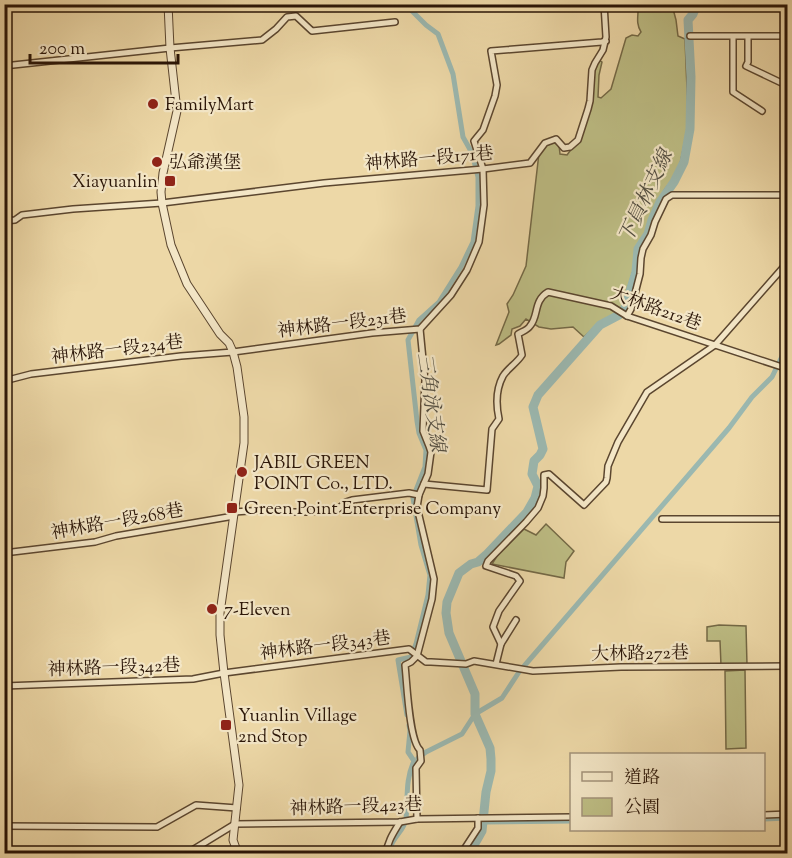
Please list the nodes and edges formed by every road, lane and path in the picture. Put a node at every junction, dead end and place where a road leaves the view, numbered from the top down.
1 (168, 4) edge
2 (604, 4) edge
3 (395, 22) dead end
4 (690, 36) dead end
5 (788, 36) edge
6 (733, 37) junction
7 (748, 37) junction
8 (606, 40) junction
9 (170, 48) junction
10 (4, 66) edge
11 (788, 86) edge
12 (762, 111) dead end
13 (483, 169) junction
14 (788, 195) edge
15 (162, 203) junction
16 (4, 221) edge
17 (788, 262) edge
18 (627, 316) junction
19 (420, 329) junction
20 (715, 345) junction
21 (233, 352) junction
22 (788, 358) edge
23 (786, 368) edge
24 (4, 381) edge
25 (788, 387) edge
26 (424, 484) junction
27 (418, 495) junction
28 (234, 514) junction
29 (662, 519) dead end
30 (788, 519) edge
31 (4, 553) edge
32 (788, 561) edge
33 (516, 620) dead end
34 (501, 644) junction
35 (417, 656) junction
36 (496, 664) junction
37 (787, 666) edge
38 (224, 673) junction
39 (4, 686) edge
40 (788, 712) edge
41 (237, 808) junction
42 (765, 814) edge
43 (788, 814) edge
44 (570, 817) edge
45 (478, 818) junction
46 (417, 819) junction
47 (400, 822) junction
48 (235, 824) junction
49 (4, 826) edge
50 (186, 854) edge
51 (238, 854) edge
52 (386, 854) edge
53 (461, 854) edge

1 - 9 street
2 - 8 street
3 - 9 street
4 - 6 street
5 - 7 street
6 - 7 street
6 - 12 street
7 - 11 street
8 - 13 street, 神林路一段171巷
8 - 13 street, 神林路一段231巷
9 - 10 street
9 - 15 street
13 - 15 street, 神林路一段171巷
13 - 19 street, 神林路一段231巷
14 - 18 street
15 - 16 street, 神林路一段171巷
15 - 21 street
17 - 20 street
18 - 20 street, 大林路212巷
18 - 26 street, 大林路212巷
19 - 21 street, 神林路一段231巷
19 - 26 street
20 - 23 street, 大林路212巷
20 - 34 street
21 - 24 street, 神林路一段234巷
21 - 28 street
22 - 23 street
23 - 25 street
26 - 27 street
27 - 28 street, 神林路一段268巷
27 - 35 street
28 - 31 street, 神林路一段268巷
28 - 38 street
29 - 30 street
32 - 37 street
33 - 34 street
34 - 36 street
35 - 36 street, 神林路一段343巷
35 - 38 street, 神林路一段343巷
35 - 46 street
36 - 37 street, 大林路272巷
37 - 40 street
38 - 39 street, 神林路一段342巷
38 - 41 street
41 - 48 street
41 - 49 street
42 - 43 street
44 - 45 street, 神林路一段423巷
45 - 46 street, 神林路一段423巷
45 - 53 street
46 - 47 street, 神林路一段423巷
47 - 48 street, 神林路一段423巷
47 - 52 street
48 - 50 street
48 - 51 street

